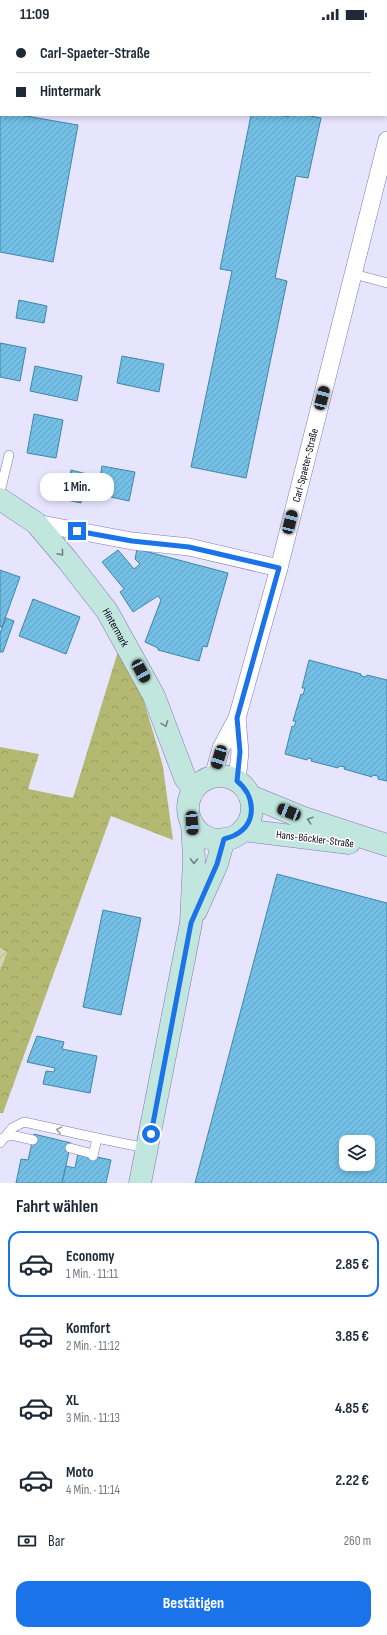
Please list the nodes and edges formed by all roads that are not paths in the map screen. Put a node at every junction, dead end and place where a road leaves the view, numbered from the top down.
1 (386, 148) edge
2 (354, 274) junction
3 (387, 283) edge
4 (9, 455) dead end
5 (0, 492) edge
6 (0, 499) edge
7 (36, 523) junction
8 (279, 568) junction
9 (237, 718) junction
10 (213, 777) junction
11 (243, 788) junction
12 (194, 789) junction
13 (192, 823) junction
14 (243, 830) junction
15 (224, 839) junction
16 (387, 846) edge
17 (191, 923) junction
18 (97, 1138) junction
19 (33, 1140) dead end
20 (1, 1141) edge
21 (70, 1148) dead end
22 (148, 1149) junction
23 (140, 1183) edge

1 - 2 street, Carl-Spaeter-Straße
2 - 3 lane
2 - 8 street, Carl-Spaeter-Straße
4 - 5 lane
6 - 7 main road, Hintermark
7 - 8 street, Hintermark
7 -> 12 main road, Hintermark
8 - 9 street, Carl-Spaeter-Straße
9 - 10 street, Carl-Spaeter-Straße
9 - 11 street, Carl-Spaeter-Straße
10 - 11 main road
10 - 12 main road
11 - 14 main road, Carl-Spaeter-Straße
16 -> 11 main road, Hans-Böckler-Straße
12 - 13 main road
13 - 15 main road
13 -> 17 main road
14 - 15 main road
14 - 16 main road, Hans-Böckler-Straße
15 - 17 main road
17 - 22 main road
18 -> 20 lane
18 - 21 lane
18 - 22 lane
19 - 20 lane
22 - 23 main road

